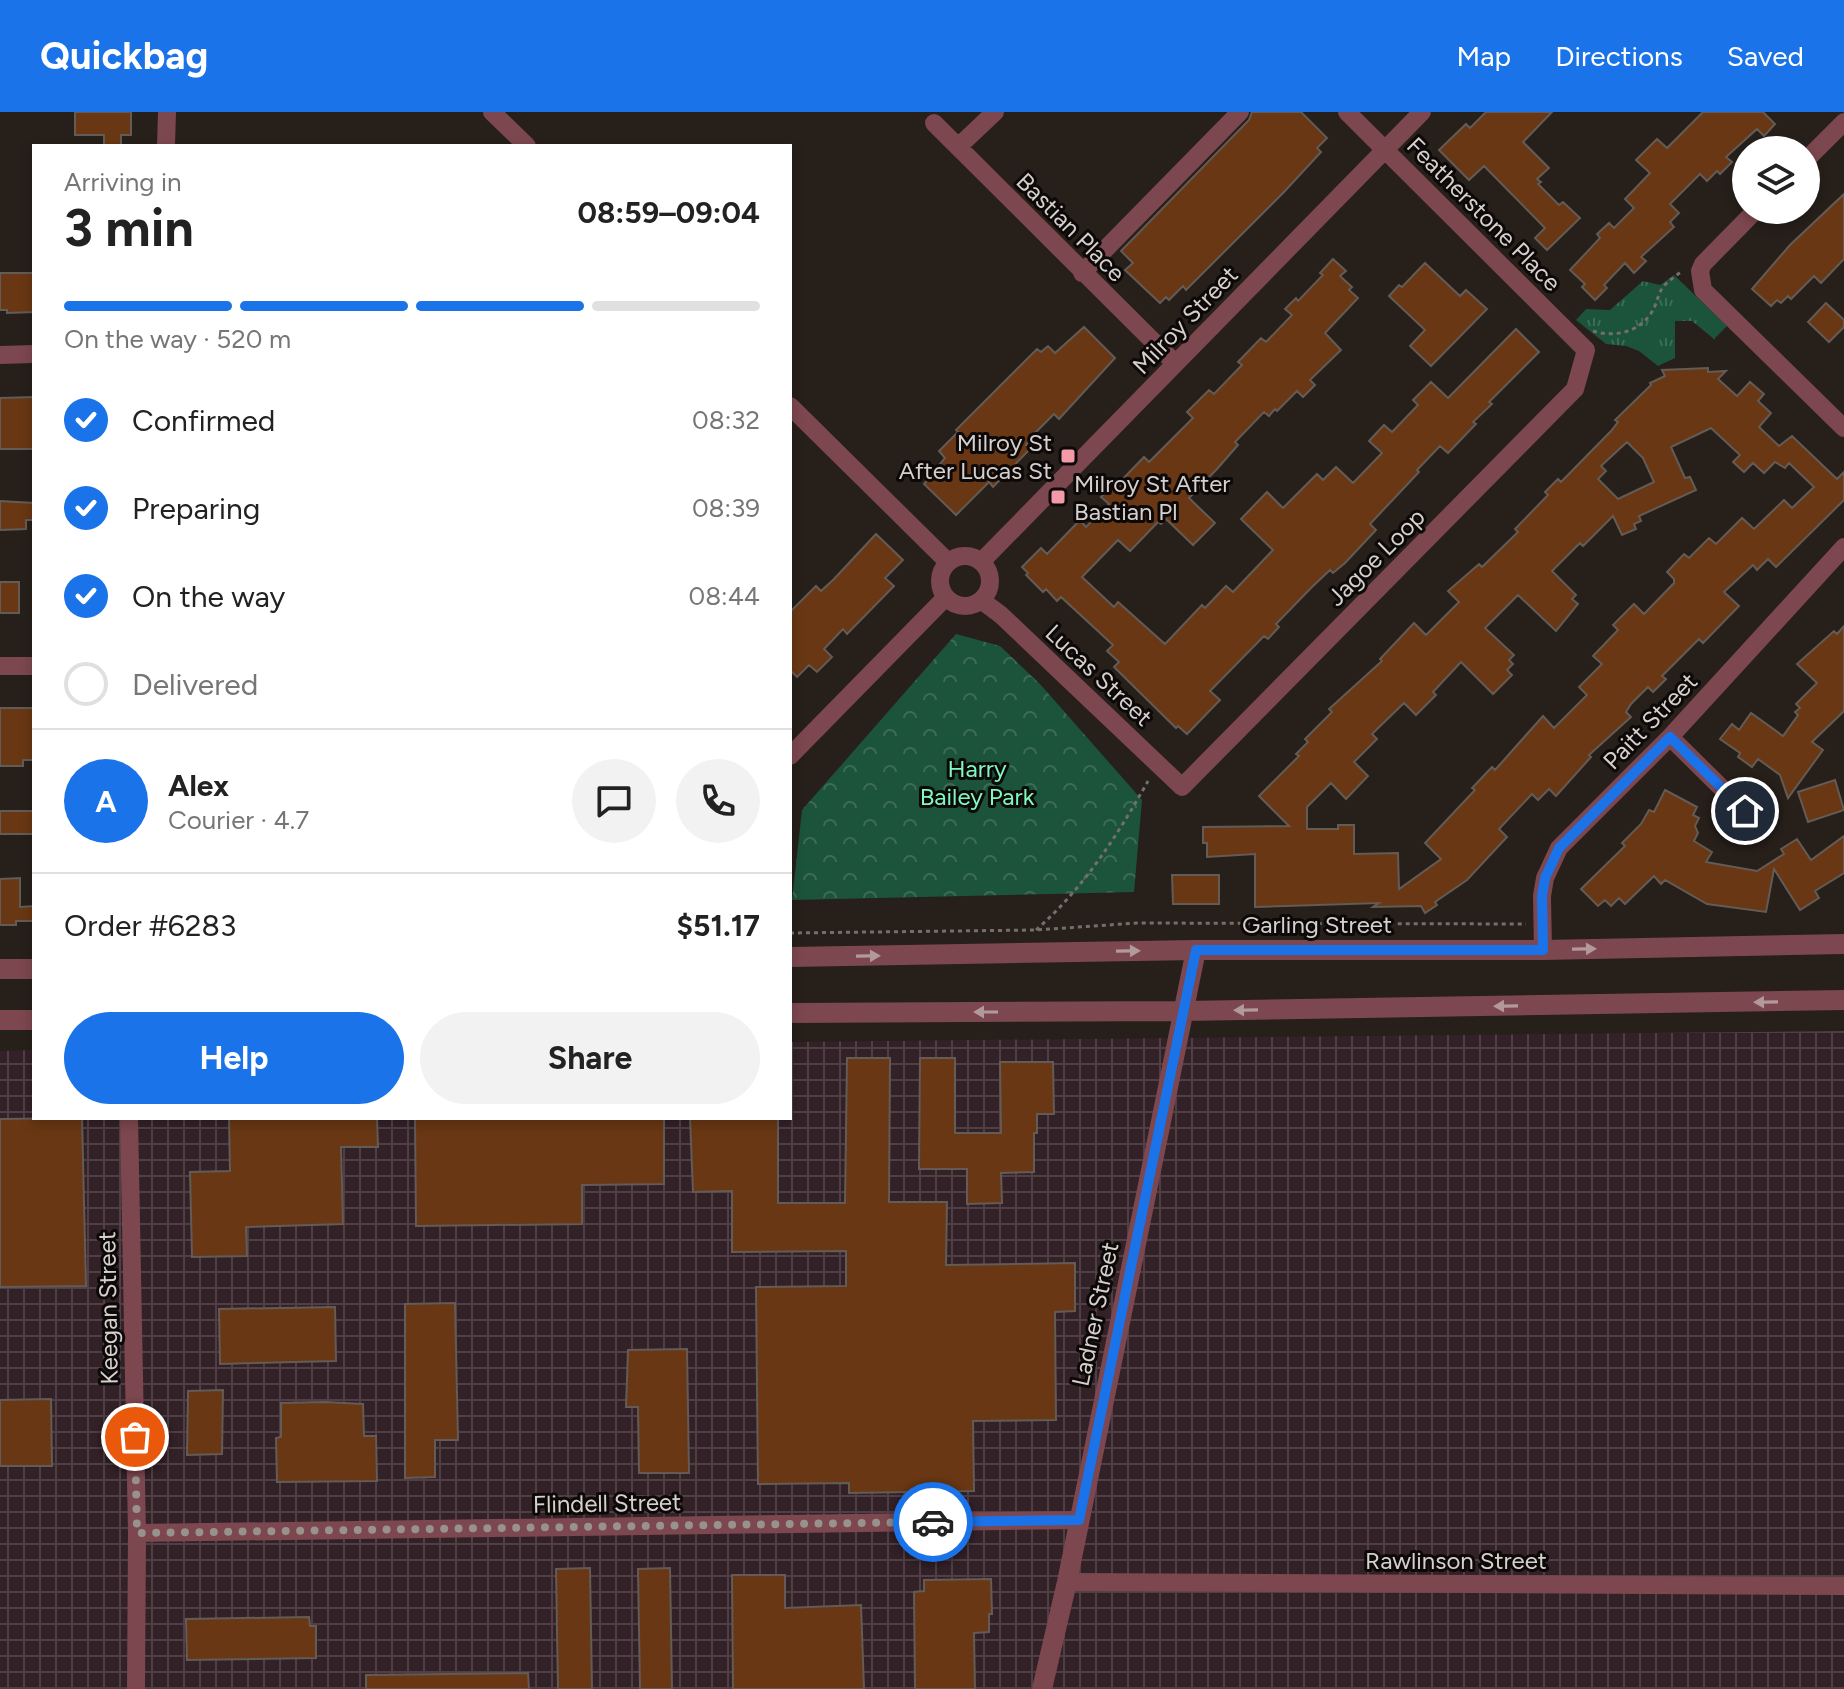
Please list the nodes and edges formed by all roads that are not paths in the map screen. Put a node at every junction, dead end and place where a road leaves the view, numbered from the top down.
1 (167, 112) edge
2 (492, 112) edge
3 (995, 112) edge
4 (1240, 112) edge
5 (1347, 112) edge
6 (1422, 112) edge
7 (1844, 122) edge
8 (934, 123) dead end
9 (166, 144) edge
10 (525, 144) edge
11 (1820, 146) edge
12 (958, 147) junction
13 (1386, 149) junction
14 (1740, 224) edge
15 (1082, 273) junction
16 (1586, 350) joint
17 (32, 354) edge
18 (0, 355) edge
19 (1175, 363) junction
20 (792, 408) edge
21 (1844, 428) edge
22 (1844, 547) edge
23 (982, 561) junction
24 (948, 562) junction
25 (946, 597) junction
26 (981, 600) junction
27 (0, 666) edge
28 (32, 666) edge
29 (1670, 737) junction
30 (792, 754) edge
31 (1182, 787) joint
32 (1745, 811) dead end
33 (1844, 944) edge
34 (1196, 950) junction
35 (1543, 950) junction
36 (792, 957) edge
37 (0, 969) edge
38 (32, 969) edge
39 (1844, 1000) edge
40 (1184, 1011) junction
41 (792, 1013) edge
42 (0, 1020) edge
43 (32, 1020) edge
44 (129, 1120) edge
45 (1079, 1520) junction
46 (137, 1533) junction
47 (1067, 1582) junction
48 (1844, 1586) edge
49 (136, 1689) edge
50 (1042, 1689) edge

1 - 9 street
2 - 10 street
3 - 12 street
4 - 15 street
5 - 13 street, Featherstone Place
6 - 13 street, Milroy Street
7 - 11 street
8 - 12 street, Bastian Place
12 - 15 street, Bastian Place
13 - 16 street, Featherstone Place
13 - 19 street, Milroy Street
14 - 21 street
15 - 19 street, Bastian Place
16 - 31 street, Jagoe Loop
17 - 18 street
19 - 23 street, Milroy Street
20 - 24 street
22 - 29 street, Paitt Street
23 - 24 street
23 - 26 street
24 - 25 street
25 - 26 street
25 - 30 street
26 - 31 street, Lucas Street
27 - 28 street
29 - 32 street
29 - 35 street, Paitt Street
35 -> 33 street, Garling Street
34 - 35 street, Garling Street
36 -> 34 street, Garling Street
34 - 40 street, Ladner Street
37 - 38 street
39 -> 40 street
40 -> 41 street
40 - 45 street, Ladner Street
42 - 43 street
44 - 46 street, Keegan Street
45 - 46 street, Flindell Street
45 - 47 street, Ladner Street
46 - 49 street, Keegan Street
47 - 48 street, Rawlinson Street
47 - 50 street, Ladner Street

